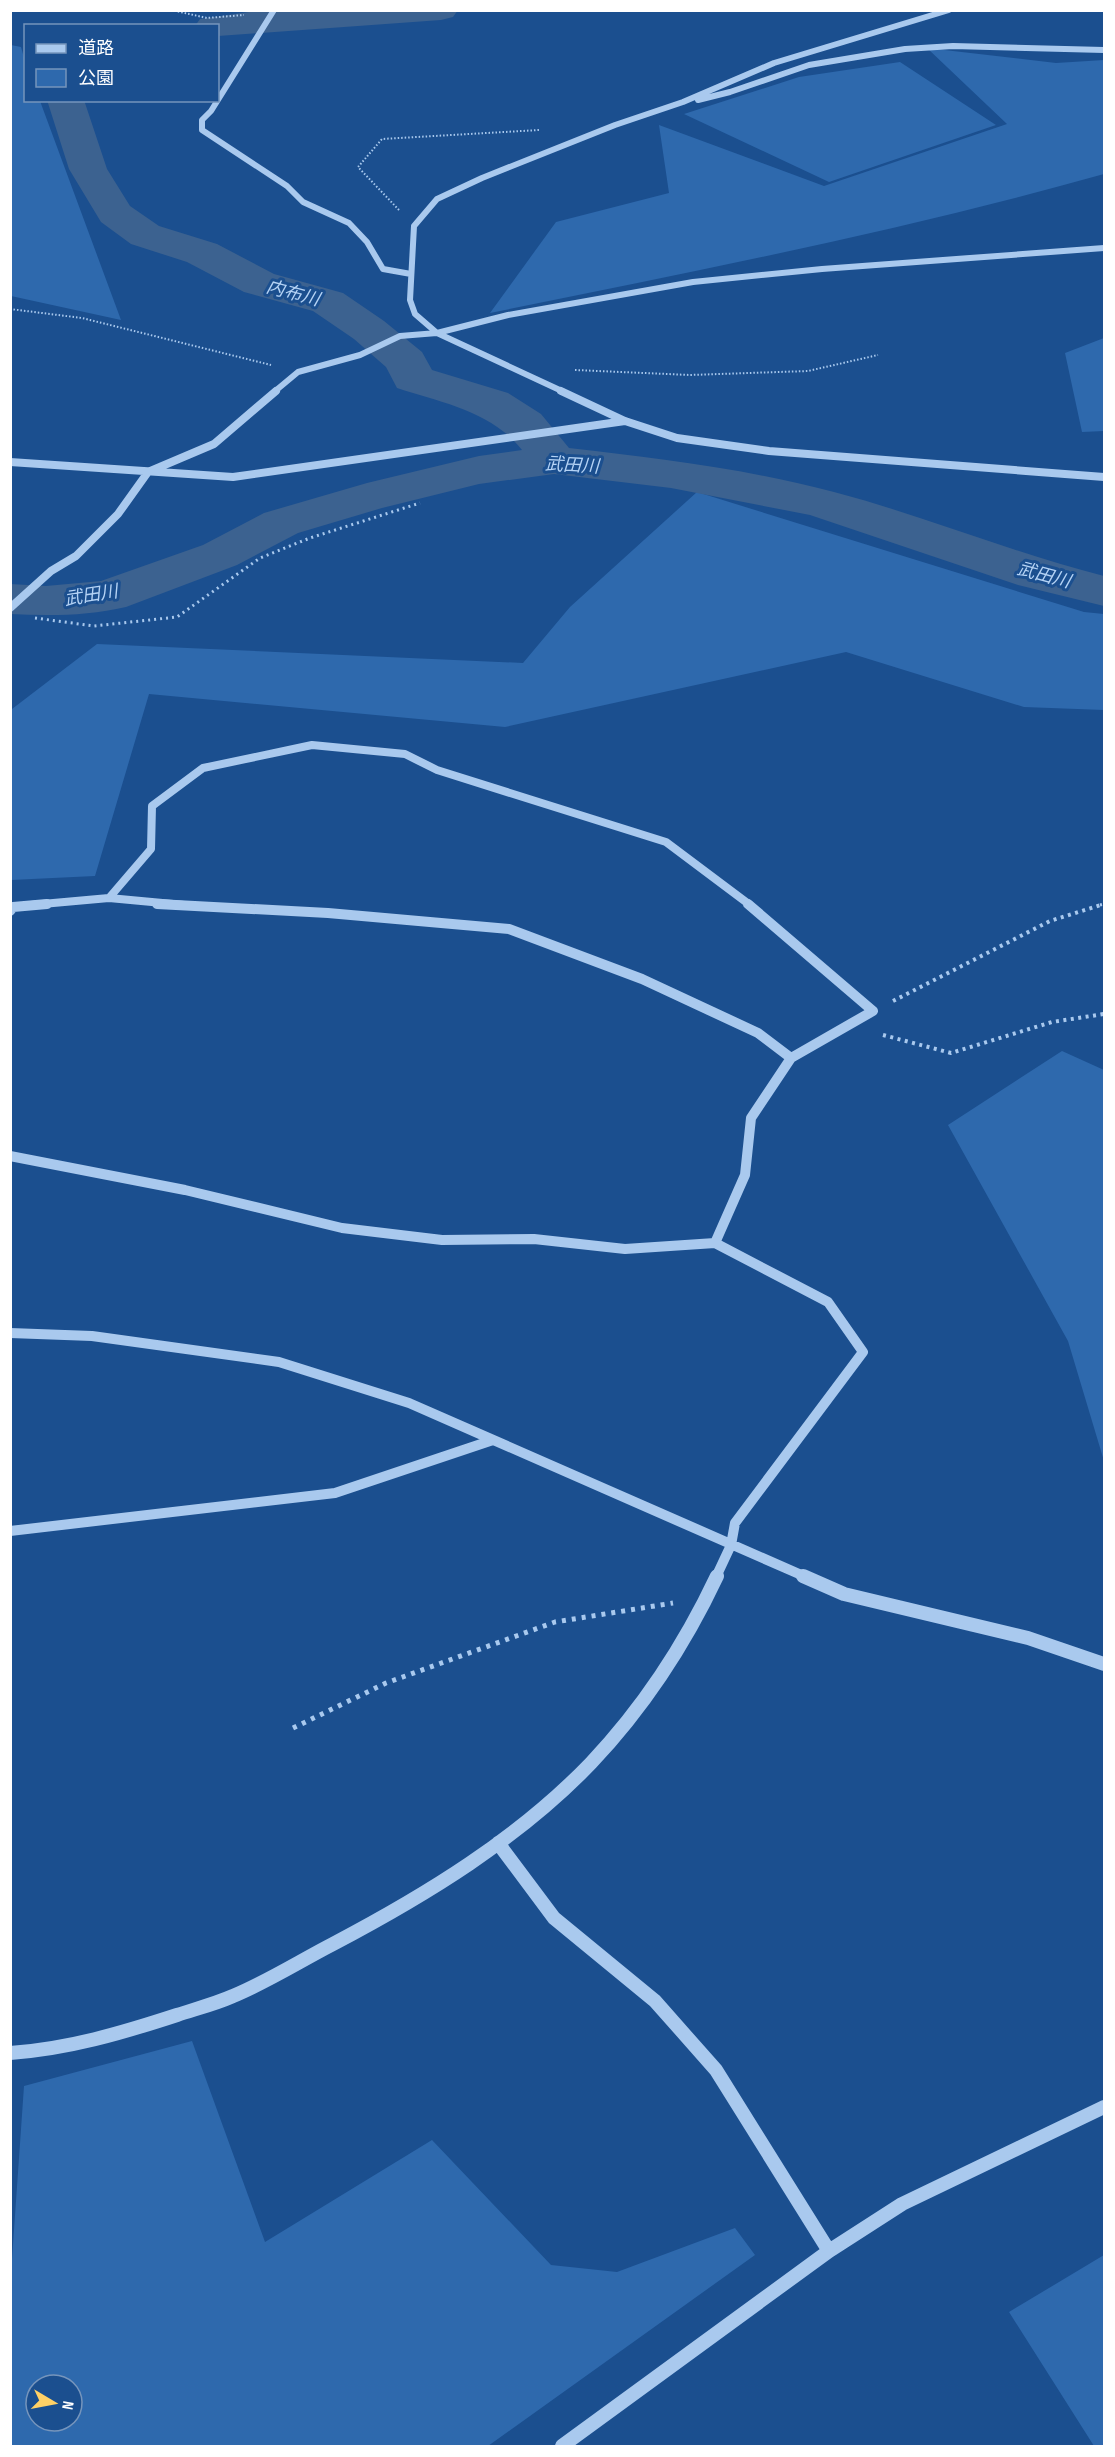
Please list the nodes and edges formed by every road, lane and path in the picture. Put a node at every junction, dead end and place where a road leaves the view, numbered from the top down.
1 (171, 10) edge
2 (274, 10) edge
3 (949, 10) edge
4 (248, 14) dead end
5 (1104, 50) edge
6 (219, 98) edge
7 (217, 102) edge
8 (682, 102) junction
9 (545, 129) dead end
10 (414, 226) junction
11 (1104, 248) edge
12 (411, 274) junction
13 (10, 309) edge
14 (437, 333) junction
15 (878, 355) dead end
16 (564, 369) dead end
17 (298, 372) junction
18 (625, 421) junction
19 (10, 462) edge
20 (148, 472) junction
21 (1104, 477) edge
22 (420, 503) dead end
23 (10, 608) edge
24 (32, 618) dead end
25 (109, 898) junction
26 (1104, 904) edge
27 (10, 911) edge
28 (873, 1011) junction
29 (1104, 1014) edge
30 (847, 1026) junction
31 (791, 1058) junction
32 (10, 1156) edge
33 (715, 1242) junction
34 (10, 1333) edge
35 (493, 1440) junction
36 (10, 1531) edge
37 (731, 1545) junction
38 (706, 1597) junction
39 (1104, 1664) edge
40 (293, 1728) dead end
41 (498, 1843) junction
42 (10, 2053) edge
43 (1104, 2106) edge
44 (829, 2251) junction
45 (562, 2446) edge

1 - 4 path
2 - 6 street
3 - 8 street
5 - 8 street
7 - 12 street
8 - 10 street
9 - 10 path
10 - 12 street
11 - 14 street
12 - 14 street
13 - 17 path
14 - 17 street
14 - 18 street
15 - 16 path
17 - 20 street
18 - 20 street
18 - 21 street
19 - 20 street
20 - 23 street
22 - 24 path
25 - 27 street
25 - 28 street
25 - 31 street
26 - 28 path
28 - 30 street
29 - 30 path
30 - 31 street
31 - 33 street
32 - 33 street
33 - 37 street
34 - 35 street
35 - 36 street
35 - 37 street
37 - 38 street
37 - 39 street
38 - 40 path
38 - 41 street
41 - 42 street
41 - 44 street
43 - 44 street
44 - 45 street

